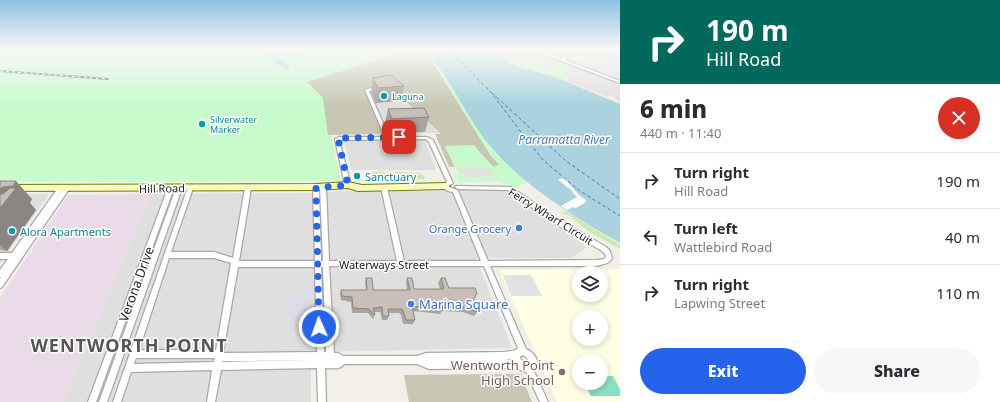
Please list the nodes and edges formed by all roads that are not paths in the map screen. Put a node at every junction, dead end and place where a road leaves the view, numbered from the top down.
1 (583, 68) edge
2 (620, 82) edge
3 (382, 88) edge
4 (387, 137) junction
5 (348, 185) junction
6 (448, 185) junction
7 (319, 187) junction
8 (384, 187) junction
9 (0, 188) edge
10 (175, 188) junction
11 (190, 188) junction
12 (248, 188) junction
13 (363, 188) junction
14 (63, 189) junction
15 (456, 189) junction
16 (167, 255) junction
17 (0, 256) edge
18 (17, 256) junction
19 (146, 256) junction
20 (155, 256) junction
21 (234, 262) junction
22 (401, 263) junction
23 (486, 263) junction
24 (318, 264) junction
25 (326, 264) junction
26 (0, 274) edge
27 (0, 285) edge
28 (519, 353) junction
29 (134, 354) junction
30 (219, 355) junction
31 (321, 360) junction
32 (330, 360) junction
33 (417, 360) junction
34 (107, 362) junction
35 (117, 362) junction
36 (217, 366) junction
37 (525, 367) junction
38 (129, 368) junction
39 (92, 402) edge
40 (103, 402) edge
41 (117, 402) edge
42 (211, 402) edge
43 (322, 402) edge
44 (544, 402) edge

1 - 2 street
3 - 4 street
4 - 5 street
4 - 6 street
5 - 7 street, Hill Road
5 - 13 street, Hill Road
6 - 8 street, Hill Road
6 - 15 street
7 - 12 street, Hill Road
7 - 13 street, Hill Road
7 - 24 street
7 - 25 street
8 - 13 street, Hill Road
8 - 22 street
9 - 14 street, Hill Road
10 - 11 street, Hill Road
10 - 14 street, Hill Road
10 - 19 street, Verona Drive
10 - 20 street, Verona Drive
11 - 12 street, Hill Road
11 - 16 street, Verona Drive
12 - 21 street
14 - 18 street
15 - 23 street
15 - 23 street, Ferry Wharf Circuit
16 - 21 street, Waterways Street
16 - 29 street, Verona Drive
17 - 18 street
18 - 26 street
18 - 27 street
19 - 20 street
19 - 34 street, Verona Drive
20 - 35 street, Verona Drive
21 - 24 street, Waterways Street
21 - 30 street
22 - 23 street, Waterways Street
22 - 25 street, Waterways Street
23 - 28 street
24 - 25 street, Waterways Street
24 - 31 street
25 - 32 street
28 - 33 street
28 - 37 street
28 - 37 street
29 - 30 street
29 - 38 street, Verona Drive
30 - 31 street
30 - 36 street
31 - 32 street
31 - 36 street
31 - 43 street
32 - 33 street
33 - 37 street
34 - 35 street
34 - 39 street, Verona Drive
35 - 40 street, Verona Drive
36 - 38 street
36 - 42 street
37 - 44 street
38 - 41 street, Verona Drive

